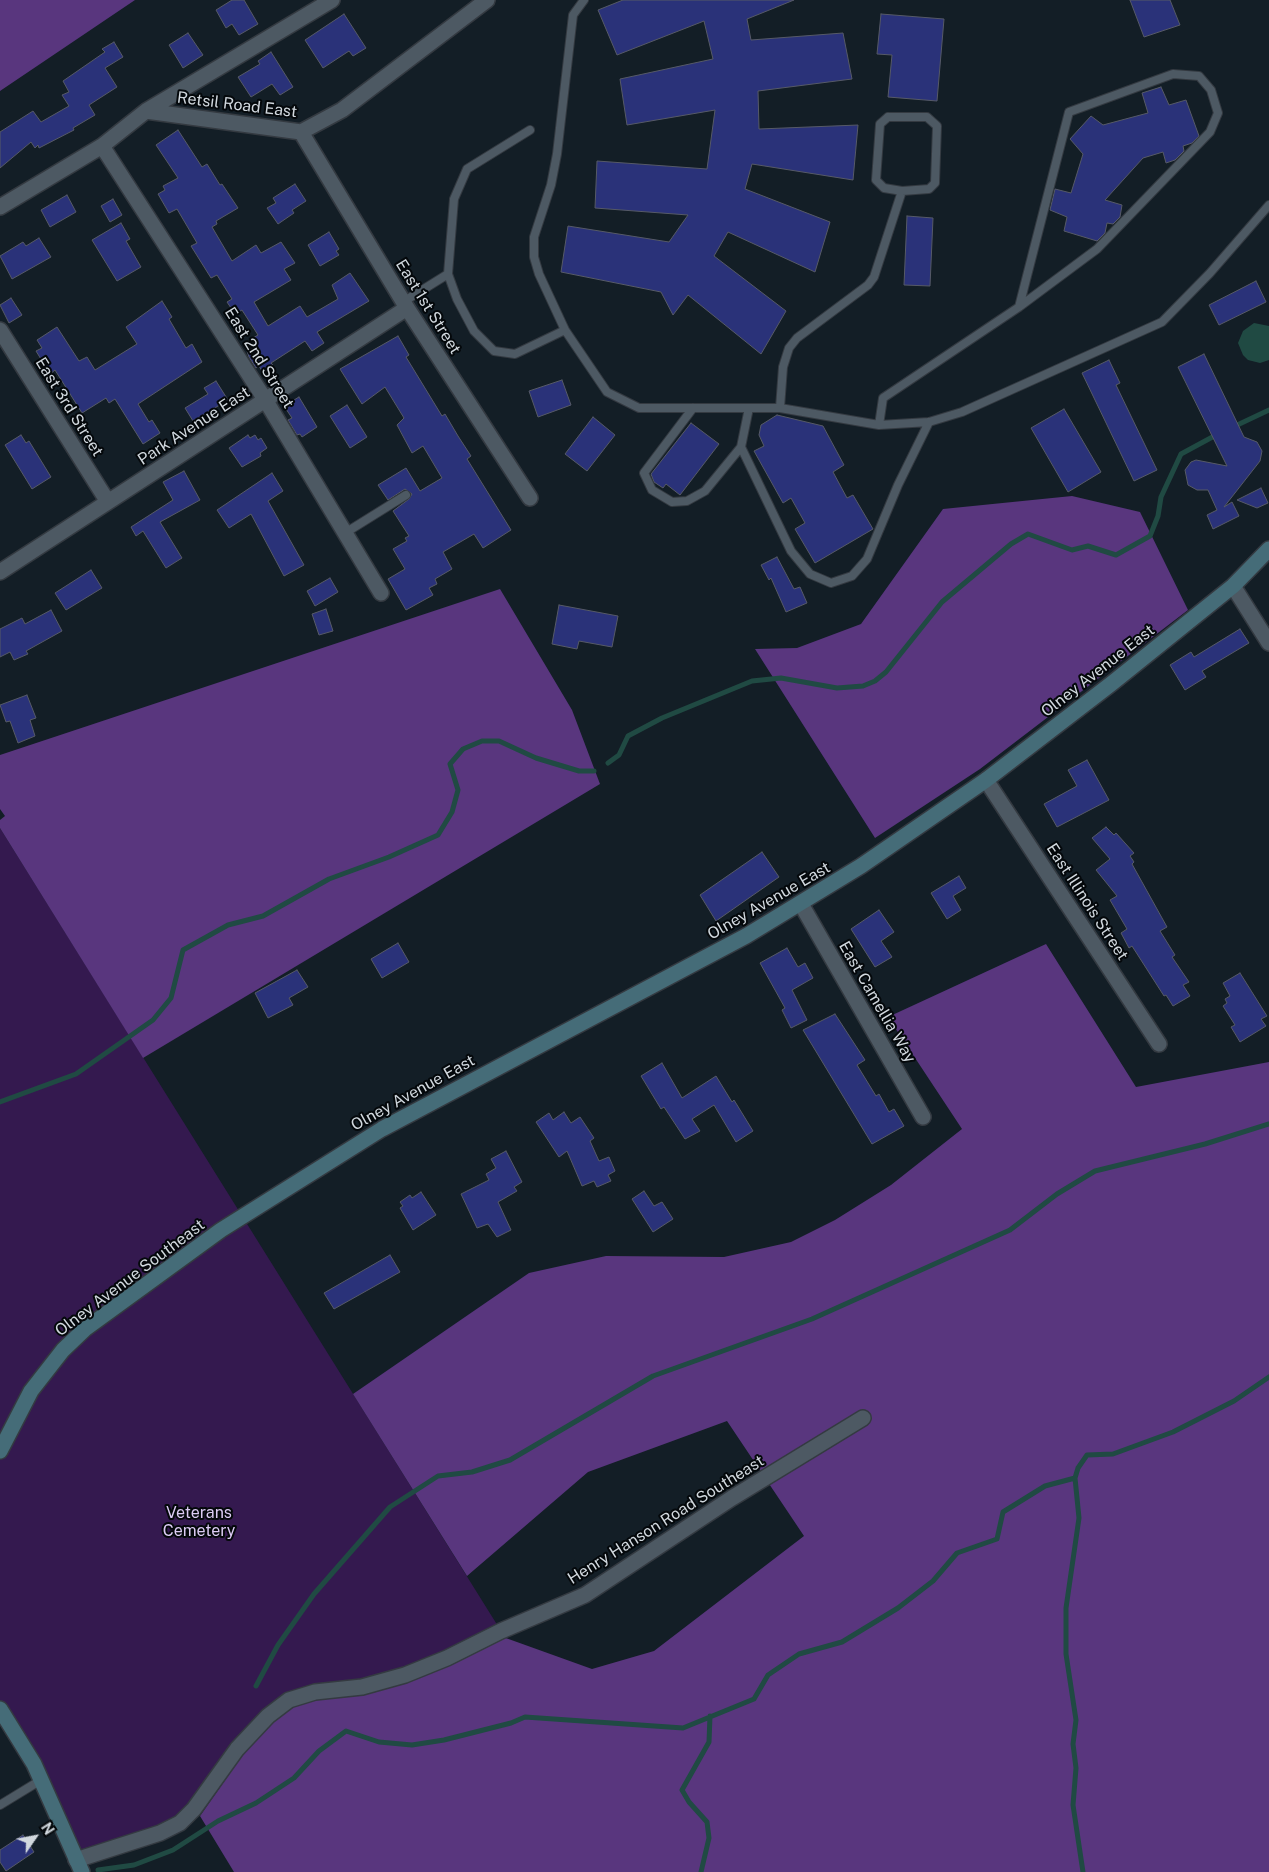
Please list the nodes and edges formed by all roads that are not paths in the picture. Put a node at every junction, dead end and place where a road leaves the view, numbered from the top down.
1 (332, 0) edge
2 (487, 0) edge
3 (584, 0) edge
4 (146, 111) junction
5 (530, 130) dead end
6 (301, 132) junction
7 (102, 146) junction
8 (902, 191) junction
9 (1269, 205) edge
10 (0, 207) edge
11 (448, 274) junction
12 (405, 305) junction
13 (1019, 307) junction
14 (0, 330) edge
15 (565, 330) junction
16 (266, 401) junction
17 (693, 408) junction
18 (749, 408) junction
19 (780, 408) junction
20 (929, 422) junction
21 (879, 426) junction
22 (740, 447) junction
23 (406, 495) dead end
24 (530, 498) dead end
25 (108, 502) junction
26 (345, 533) junction
27 (1269, 549) edge
28 (0, 572) edge
29 (1233, 586) junction
30 (381, 593) dead end
31 (1269, 643) edge
32 (986, 780) junction
33 (801, 904) junction
34 (1159, 1044) dead end
35 (923, 1117) dead end
36 (242, 1216) joint
37 (863, 1418) dead end
38 (0, 1450) edge
39 (0, 1709) edge
40 (41, 1780) junction
41 (0, 1805) edge
42 (79, 1866) edge

1 - 4 street
2 - 6 street, Retsil Road East
3 - 15 lane
4 - 6 street, Retsil Road East
4 - 7 street
5 - 11 lane
6 - 12 street, East 1st Street
7 - 10 street
7 - 16 street, East 2nd Street
8 - 8 lane
8 - 19 lane
9 - 20 lane
11 - 12 lane
11 - 15 lane
12 - 16 street, Park Avenue East
12 - 24 street, East 1st Street
13 - 13 lane
13 - 21 lane
14 - 25 street, East 3rd Street
15 - 17 lane
16 - 25 street, Park Avenue East
16 - 26 street, East 2nd Street
17 - 18 lane
17 - 22 lane
18 - 19 lane
18 - 22 lane
19 - 21 lane
20 - 21 lane
20 - 22 lane
23 - 26 lane
25 - 28 street, Park Avenue East
26 - 30 street, East 2nd Street
27 - 29 main road, Olney Avenue East
29 - 31 street
29 - 32 main road, Olney Avenue East
32 - 33 main road, Olney Avenue East
32 - 34 street, East Illinois Street
33 - 35 street, East Camellia Way
33 - 36 main road, Olney Avenue East
36 - 38 main road, Olney Avenue Southeast
37 - 42 street, Henry Hanson Road Southeast
39 - 40 main road
40 - 41 lane
40 - 42 main road

